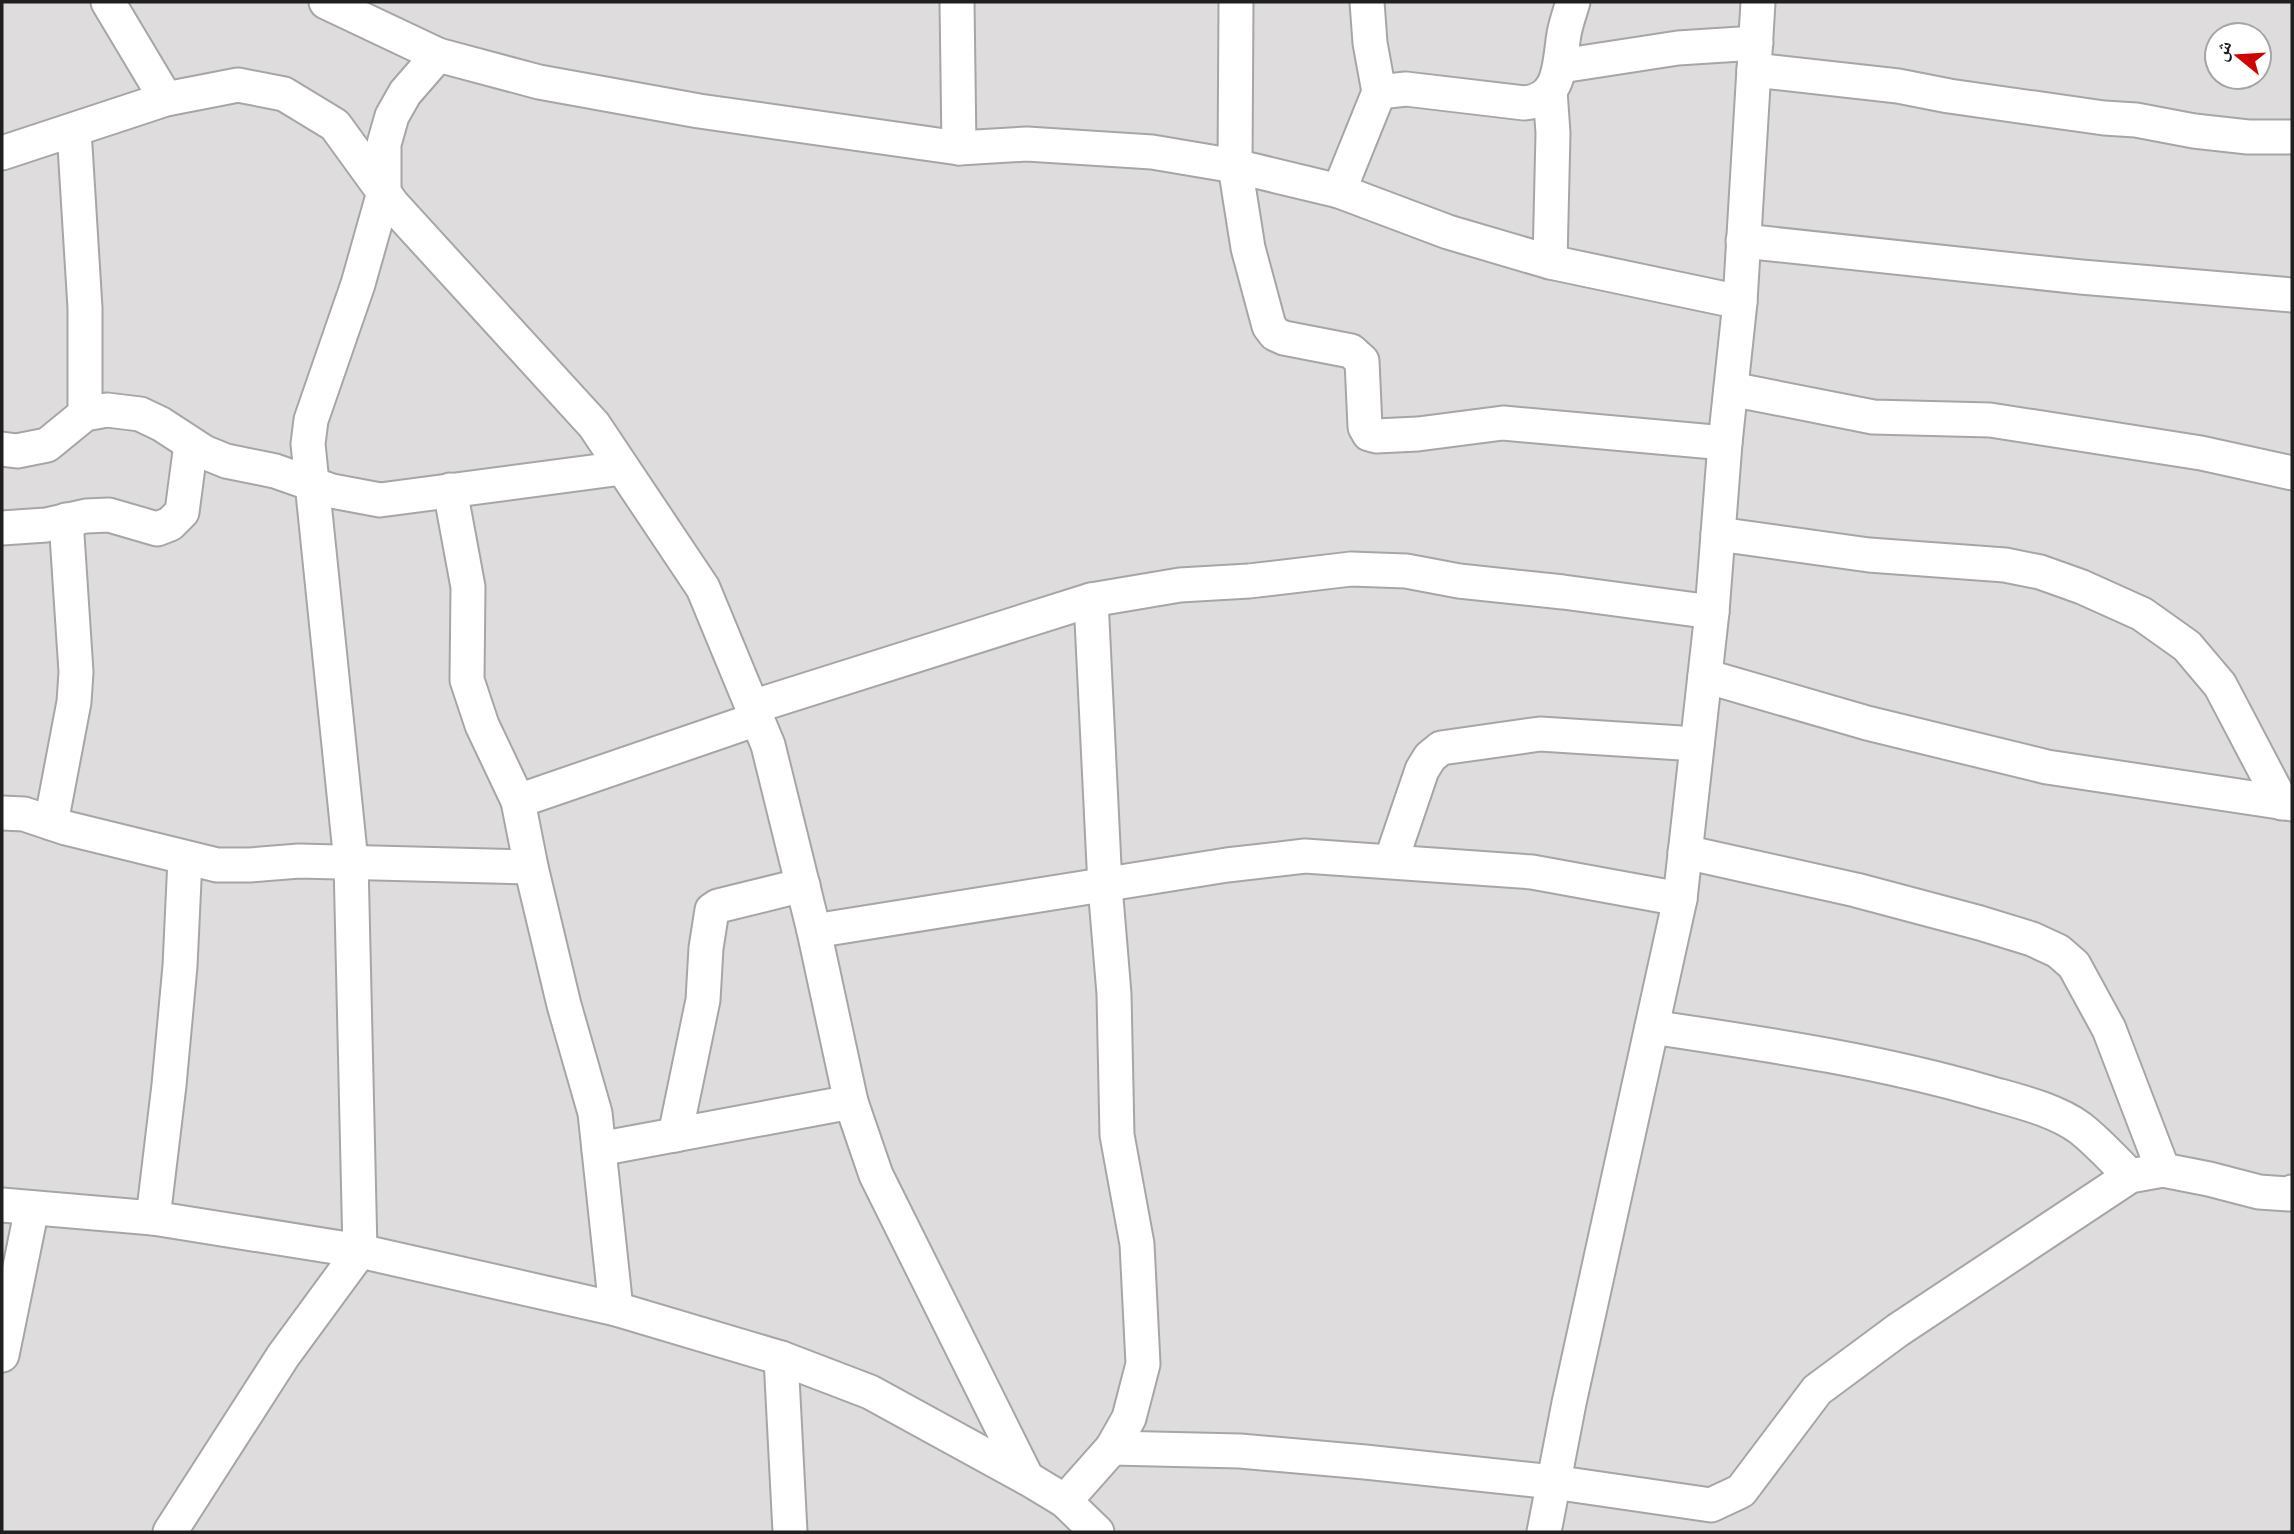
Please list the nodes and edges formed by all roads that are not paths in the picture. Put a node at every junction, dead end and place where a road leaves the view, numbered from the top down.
1 (108, 2) edge
2 (326, 2) edge
3 (957, 2) edge
4 (1236, 2) edge
5 (1367, 2) edge
6 (1573, 2) edge
7 (1758, 2) edge
8 (438, 55) junction
9 (1755, 57) junction
10 (1556, 78) junction
11 (1379, 92) junction
12 (166, 99) junction
13 (74, 130) junction
14 (2292, 137) edge
15 (959, 148) junction
16 (2, 153) edge
17 (1235, 166) junction
18 (1339, 191) junction
19 (384, 192) junction
20 (1743, 241) junction
21 (1550, 262) junction
22 (2292, 295) edge
23 (1740, 302) junction
24 (1731, 389) junction
25 (85, 414) junction
26 (1725, 443) junction
27 (191, 444) junction
28 (2, 449) edge
29 (622, 468) junction
30 (2292, 473) edge
31 (310, 484) junction
32 (450, 490) junction
33 (66, 520) junction
34 (2, 528) edge
35 (1718, 534) junction
36 (1091, 600) junction
37 (1712, 612) junction
38 (1705, 676) junction
39 (755, 713) junction
40 (1697, 744) junction
41 (518, 801) junction
42 (2287, 804) edge
43 (2, 813) edge
44 (51, 822) junction
45 (1685, 852) junction
46 (185, 859) junction
47 (1391, 861) junction
48 (351, 862) junction
49 (531, 867) junction
50 (803, 885) junction
51 (1105, 886) junction
52 (1680, 900) junction
53 (814, 931) junction
54 (1652, 1027) junction
55 (851, 1102) junction
56 (675, 1135) junction
57 (599, 1149) junction
58 (2163, 1170) junction
59 (2130, 1176) junction
60 (2292, 1192) edge
61 (17, 1207) edge
62 (152, 1218) junction
63 (360, 1251) junction
64 (616, 1309) junction
65 (2, 1355) edge
66 (781, 1358) junction
67 (1112, 1448) junction
68 (1027, 1478) junction
69 (1553, 1482) junction
70 (1065, 1501) junction
71 (170, 1532) edge
72 (790, 1532) edge
73 (1097, 1532) edge
74 (1544, 1532) edge

1 - 12 street
2 - 8 street
3 - 15 street
4 - 17 street
5 - 11 street
6 - 10 street
7 - 9 street
8 - 15 street
8 - 19 street
9 - 10 street
9 - 14 street
9 - 20 street
10 - 11 street
10 - 21 street
11 - 18 street
12 - 13 street
12 - 19 street
13 - 16 street
13 - 25 street
15 - 17 street
17 - 18 street
17 - 26 street
18 - 21 street
19 - 29 street
19 - 31 street
20 - 22 street
20 - 23 street
21 - 23 street
23 - 24 street
24 - 26 street
24 - 30 street
25 - 27 street
25 - 28 street
26 - 35 street
27 - 31 street
27 - 33 street
29 - 32 street
29 - 39 street
31 - 32 street
31 - 48 street
32 - 41 street
33 - 34 street
33 - 44 street
35 - 37 street
35 - 42 street
36 - 37 street
36 - 39 street
36 - 51 street
37 - 38 street
38 - 40 street
38 - 42 street
39 - 41 street
39 - 50 street
40 - 45 street
40 - 47 street
41 - 49 street
43 - 44 street
44 - 46 street
45 - 52 street
45 - 58 street
46 - 48 street
46 - 62 street
47 - 51 street
47 - 52 street
48 - 49 street
48 - 63 street
49 - 57 street
50 - 53 street
50 - 56 street
51 - 53 street
51 - 67 street
52 - 54 street
53 - 55 street
54 - 59 street
54 - 69 street
55 - 56 street
55 - 68 street
56 - 57 street
57 - 64 street
58 - 59 street
58 - 60 street
59 - 69 street
61 - 62 street
61 - 65 street
62 - 63 street
63 - 64 street
63 - 71 street
64 - 66 street
66 - 68 street
66 - 72 street
67 - 69 street
67 - 70 street
68 - 70 street
69 - 74 street
70 - 73 street

